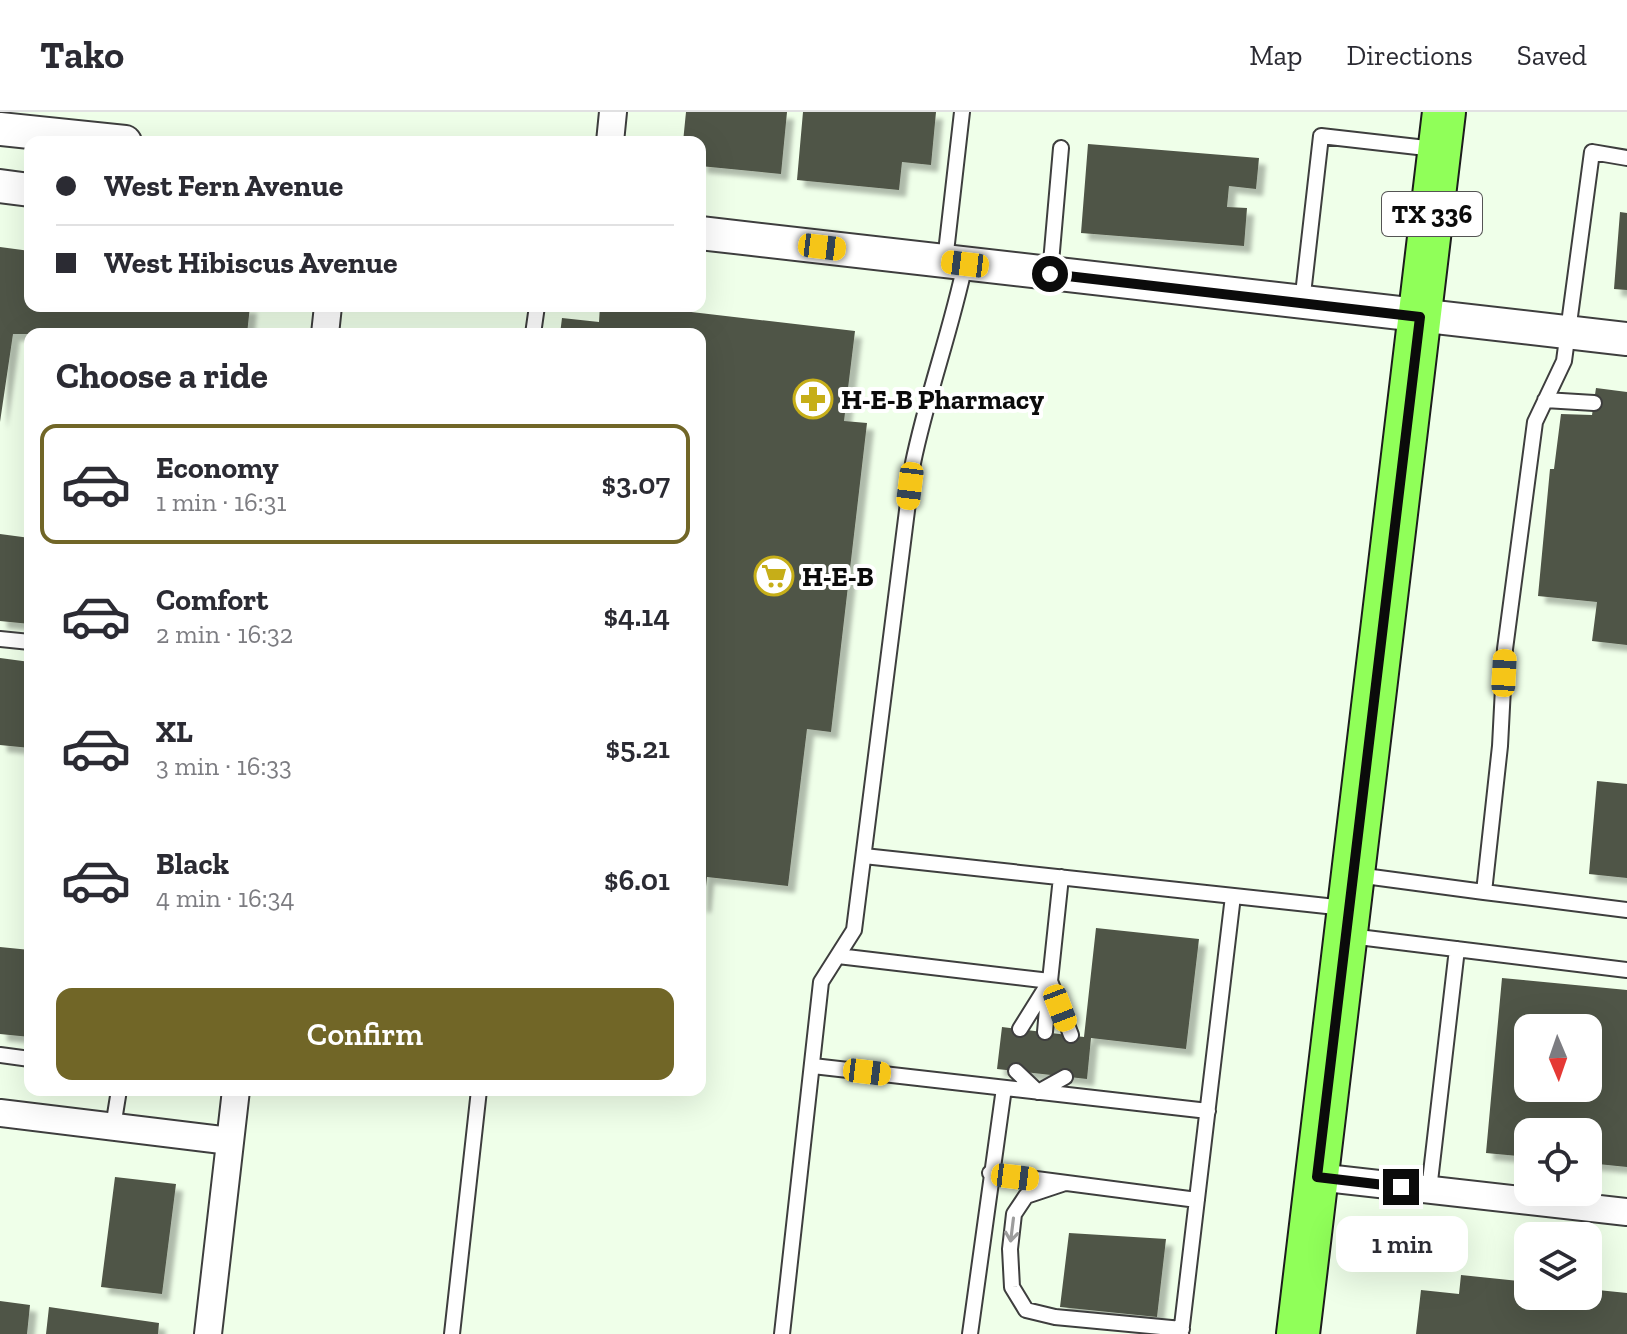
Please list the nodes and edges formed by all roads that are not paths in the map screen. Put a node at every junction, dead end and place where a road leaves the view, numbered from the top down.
1 (613, 112) edge
2 (962, 112) edge
3 (0, 129) edge
4 (1442, 131) edge
5 (67, 136) edge
6 (611, 136) edge
7 (1061, 148) dead end
8 (1627, 158) edge
9 (0, 186) edge
10 (24, 189) edge
11 (706, 234) edge
12 (955, 263) junction
13 (1050, 274) junction
14 (1302, 303) junction
15 (1420, 317) junction
16 (1569, 333) junction
17 (1627, 339) edge
18 (1545, 400) junction
19 (1594, 403) dead end
20 (0, 639) edge
21 (24, 641) edge
22 (864, 856) junction
23 (1061, 877) junction
24 (1484, 892) junction
25 (1233, 896) junction
26 (1349, 906) junction
27 (1627, 910) edge
28 (1457, 949) junction
29 (838, 956) junction
30 (1627, 970) edge
31 (1050, 981) junction
32 (1020, 1029) dead end
33 (1045, 1032) dead end
34 (1071, 1035) dead end
35 (0, 1055) edge
36 (24, 1058) edge
37 (813, 1066) junction
38 (1016, 1071) dead end
39 (1040, 1074) dead end
40 (1065, 1077) dead end
41 (1004, 1088) junction
42 (1038, 1092) junction
43 (118, 1096) edge
44 (235, 1096) edge
45 (478, 1096) edge
46 (1208, 1111) junction
47 (0, 1113) edge
48 (113, 1127) junction
49 (230, 1141) junction
50 (990, 1173) junction
51 (1317, 1177) junction
52 (1065, 1183) junction
53 (1429, 1190) junction
54 (1197, 1200) junction
55 (1627, 1212) edge
56 (1181, 1331) edge
57 (208, 1334) edge
58 (452, 1334) edge
59 (782, 1334) edge
60 (970, 1334) edge
61 (1298, 1334) edge

1 - 6 street
2 - 12 lane
3 - 5 street
4 - 14 lane
4 - 15 main road, TX 336
7 - 13 lane
8 - 16 lane
9 - 10 street
11 - 12 street
12 - 13 street
12 - 22 lane
13 - 14 street
14 - 15 street
15 - 16 street
15 - 26 main road, TX 336
16 - 17 street
16 - 18 lane
18 - 19 lane
18 - 24 lane
20 - 21 lane
22 - 23 lane
22 - 29 lane
23 - 25 lane
23 - 31 lane
24 - 26 lane
24 - 27 lane
25 - 26 lane
25 - 46 lane
26 - 28 lane
26 - 51 main road, TX 336
28 - 30 lane
28 - 53 lane
29 - 31 lane
29 - 37 lane
31 - 32 lane
31 - 33 lane
31 - 34 lane
35 - 36 lane
37 - 41 lane
37 - 59 lane
38 - 42 lane
39 - 42 lane
40 - 42 lane
41 - 42 lane
41 - 50 lane
42 - 46 lane
43 - 48 lane
44 - 49 street
45 - 58 lane
46 - 54 lane
47 - 48 street
48 - 49 street
49 - 57 street
50 - 52 lane
50 - 60 lane
51 - 53 street
51 - 61 main road, TX 336
52 - 54 lane
52 -> 56 lane
53 - 55 street
54 - 56 lane

